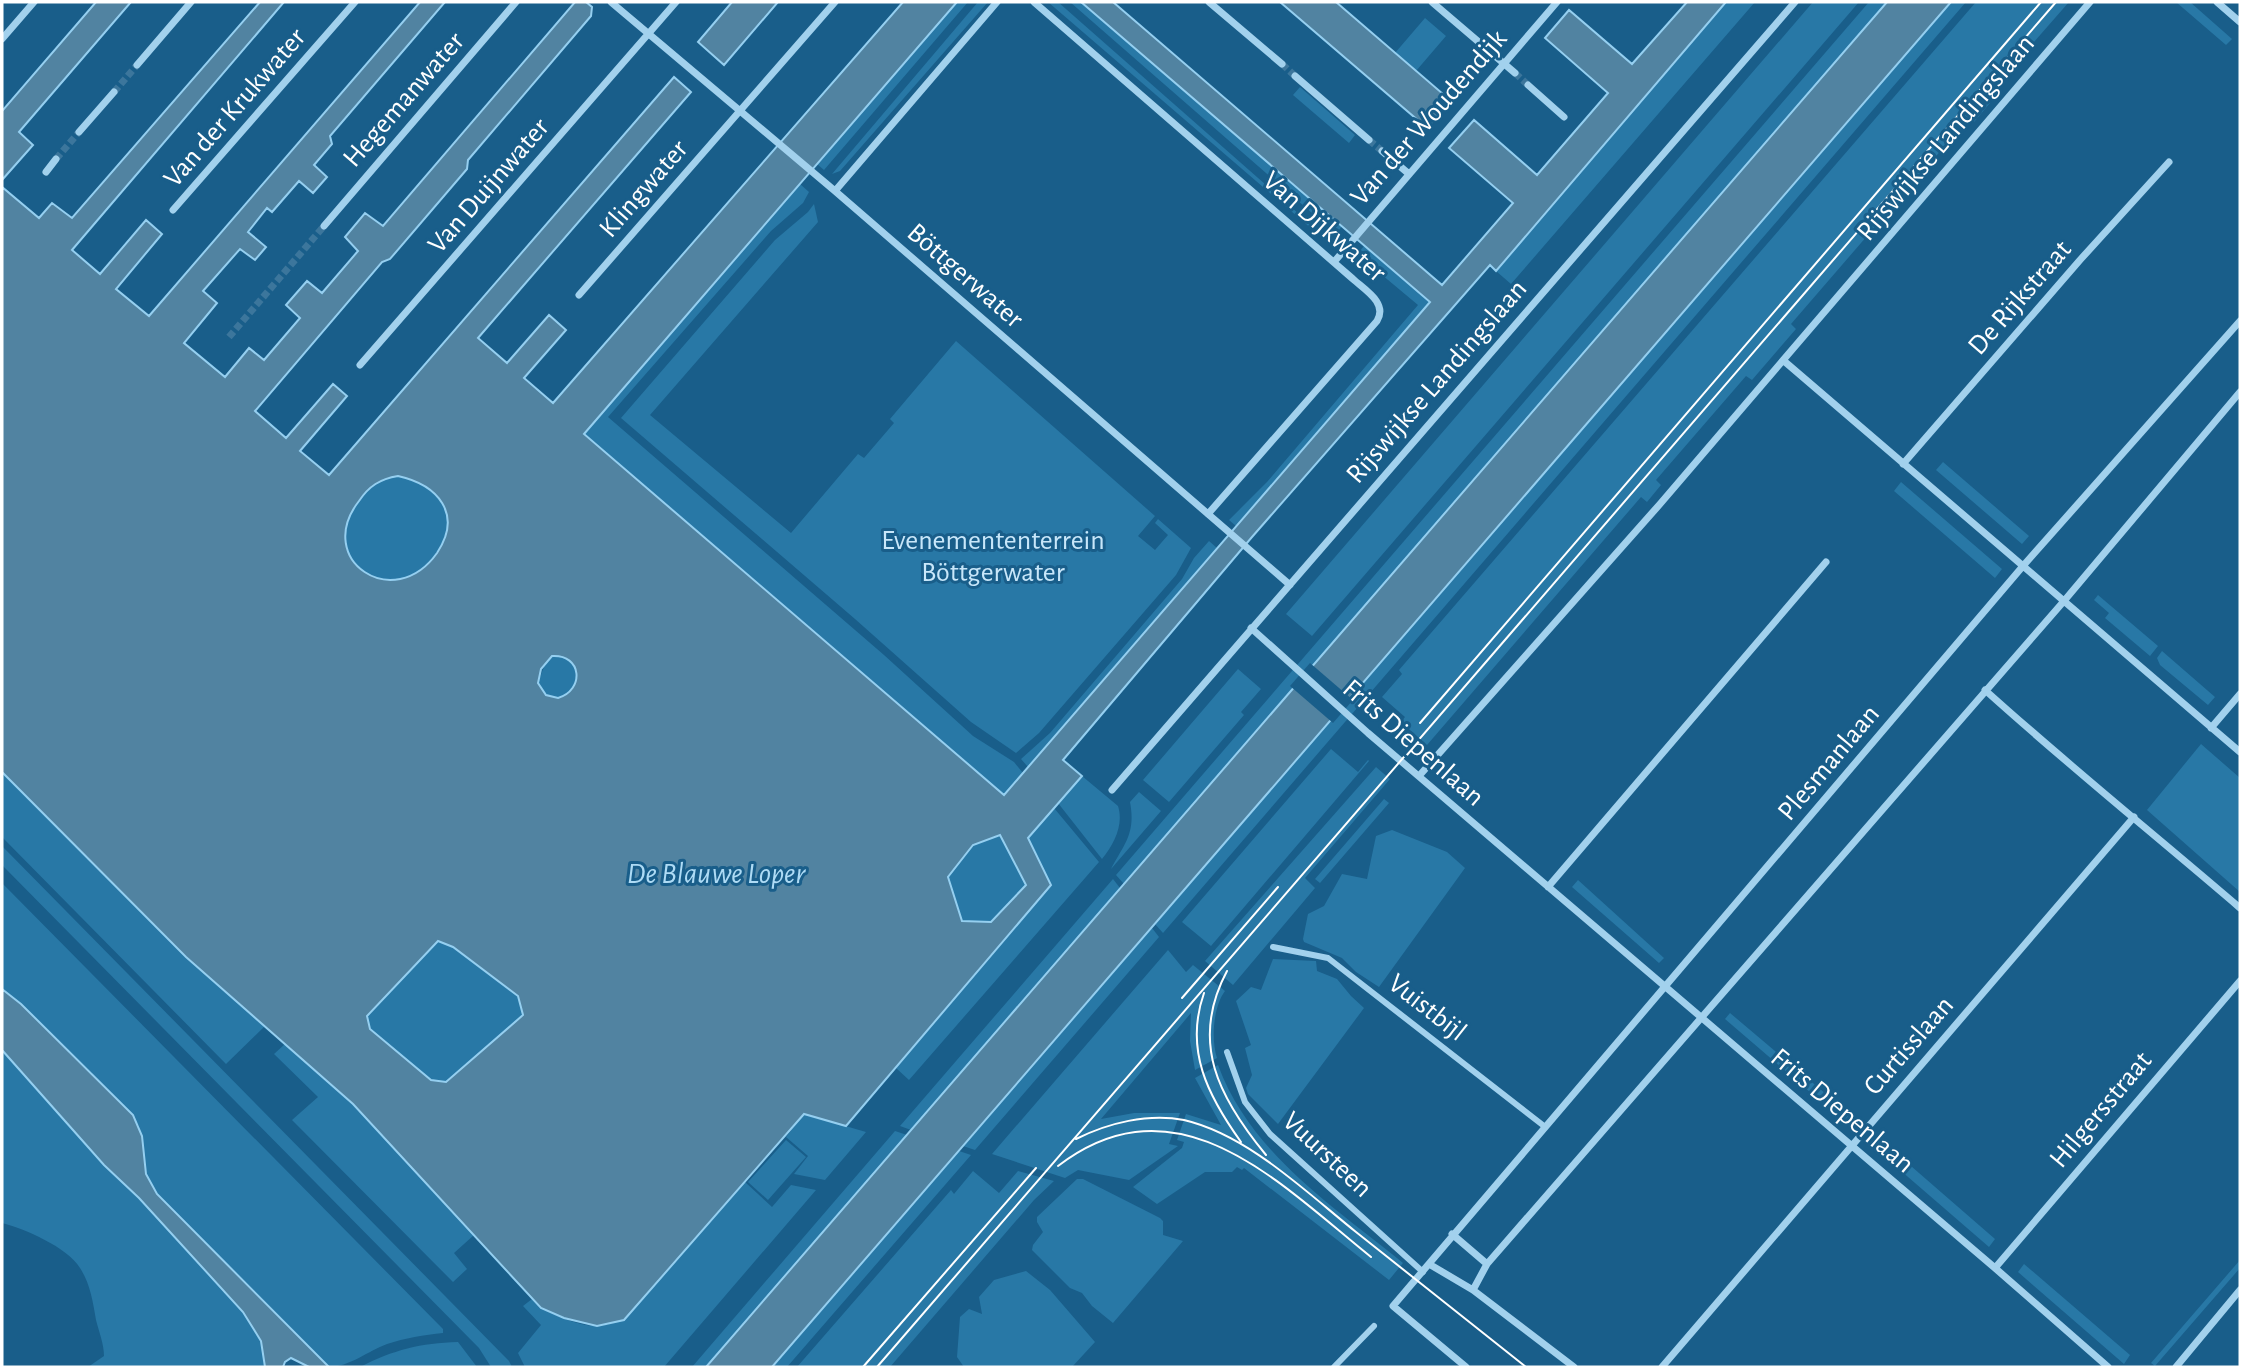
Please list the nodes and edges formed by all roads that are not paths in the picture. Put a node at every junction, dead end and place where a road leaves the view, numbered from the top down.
1 (34, 2) edge
2 (191, 2) edge
3 (355, 2) edge
4 (516, 2) edge
5 (611, 2) edge
6 (676, 2) edge
7 (835, 2) edge
8 (997, 2) edge
9 (1034, 2) edge
10 (1209, 2) edge
11 (1432, 2) edge
12 (1557, 2) edge
13 (1795, 2) edge
14 (2090, 2) edge
15 (2217, 2) edge
16 (2240, 22) edge
17 (649, 34) junction
18 (2, 39) edge
19 (1504, 63) junction
20 (1282, 64) tunnel mouth
21 (137, 65) tunnel mouth
22 (1514, 73) tunnel mouth
23 (1295, 76) tunnel mouth
24 (1528, 85) tunnel mouth
25 (114, 92) tunnel mouth
26 (740, 111) junction
27 (1564, 117) dead end
28 (79, 132) tunnel mouth
29 (1369, 139) tunnel mouth
30 (1382, 151) tunnel mouth
31 (55, 159) tunnel mouth
32 (2169, 162) dead end
33 (46, 172) dead end
34 (1409, 174) junction
35 (835, 191) junction
36 (173, 210) dead end
37 (324, 226) tunnel mouth
38 (1334, 262) junction
39 (579, 295) dead end
40 (2240, 321) edge
41 (1784, 361) junction
42 (360, 365) dead end
43 (2240, 392) edge
44 (1903, 464) junction
45 (1208, 514) junction
46 (1826, 562) dead end
47 (2023, 566) junction
48 (1290, 585) junction
49 (2064, 601) junction
50 (1251, 628) junction
51 (1985, 690) junction
52 (2240, 694) edge
53 (2211, 728) junction
54 (2240, 752) edge
55 (1419, 776) junction
56 (1112, 790) dead end
57 (2134, 817) junction
58 (1548, 887) junction
59 (2240, 908) edge
60 (1273, 947) dead end
61 (2240, 981) edge
62 (1665, 988) junction
63 (1699, 1018) junction
64 (1227, 1052) dead end
65 (1544, 1126) junction
66 (1851, 1146) junction
67 (1452, 1234) junction
68 (1429, 1264) junction
69 (1487, 1264) junction
70 (1995, 1268) junction
71 (1423, 1272) junction
72 (1473, 1290) junction
73 (2240, 1290) edge
74 (1374, 1326) dead end
75 (1334, 1367) edge
76 (1466, 1367) edge
77 (1574, 1367) edge
78 (1662, 1367) edge
79 (2108, 1367) edge
80 (2176, 1367) edge

1 - 18 street
2 - 21 street
3 - 36 street, Van der Krukwater
4 - 37 street, Hegemanwater
5 - 17 street, Böttgerwater
6 - 17 street, Van Duijnwater
7 - 26 street, Klingwater
8 - 35 street
9 - 38 street, Van Dijkwater
10 - 20 street
11 - 19 street
12 - 19 street, Van der Woudendijk
13 - 48 street, Rijswijkse Landingslaan
14 - 41 street, Rijswijkse Landingslaan
15 - 16 street
17 - 26 street, Böttgerwater
17 - 42 street, Van Duijnwater
19 - 22 street
19 - 34 street, Van der Woudendijk
23 - 29 street
24 - 27 street
25 - 28 street
26 - 35 street, Böttgerwater
26 - 39 street, Klingwater
30 - 34 street
31 - 33 street
32 - 44 street, De Rijkstraat
34 - 38 street, Van der Woudendijk
35 - 45 street, Böttgerwater
38 - 45 street, Van Dijkwater
40 - 47 street, Plesmanlaan
41 - 44 street
41 - 55 street, Rijswijkse Landingslaan
43 - 49 street
44 - 47 street
45 - 48 street, Böttgerwater
46 - 58 street
47 - 49 street
47 - 62 street, Plesmanlaan
48 - 50 street, Rijswijkse Landingslaan
49 - 51 street
49 - 53 street
50 - 55 street, Frits Diepenlaan
50 - 56 street, Rijswijkse Landingslaan
51 - 57 street
51 - 63 street
52 - 53 street
53 - 54 street
55 - 58 street, Frits Diepenlaan
57 - 59 street
57 - 66 street, Curtisslaan
58 - 62 street, Frits Diepenlaan
60 - 65 street, Vuistbijl
61 - 70 street, Hilgersstraat
62 - 63 street, Frits Diepenlaan
62 - 65 street, Plesmanlaan
63 - 66 street, Frits Diepenlaan
63 - 69 street
64 - 71 street, Vuursteen
65 - 67 street, Plesmanlaan
66 - 70 street, Frits Diepenlaan
66 - 78 street, Curtisslaan
67 - 68 street, Plesmanlaan
67 - 69 street
68 - 71 street, Plesmanlaan
68 - 72 street
69 - 72 street
70 - 79 street, Frits Diepenlaan
71 - 76 street, Plesmanlaan
72 - 77 street
73 - 80 street
74 - 75 street

